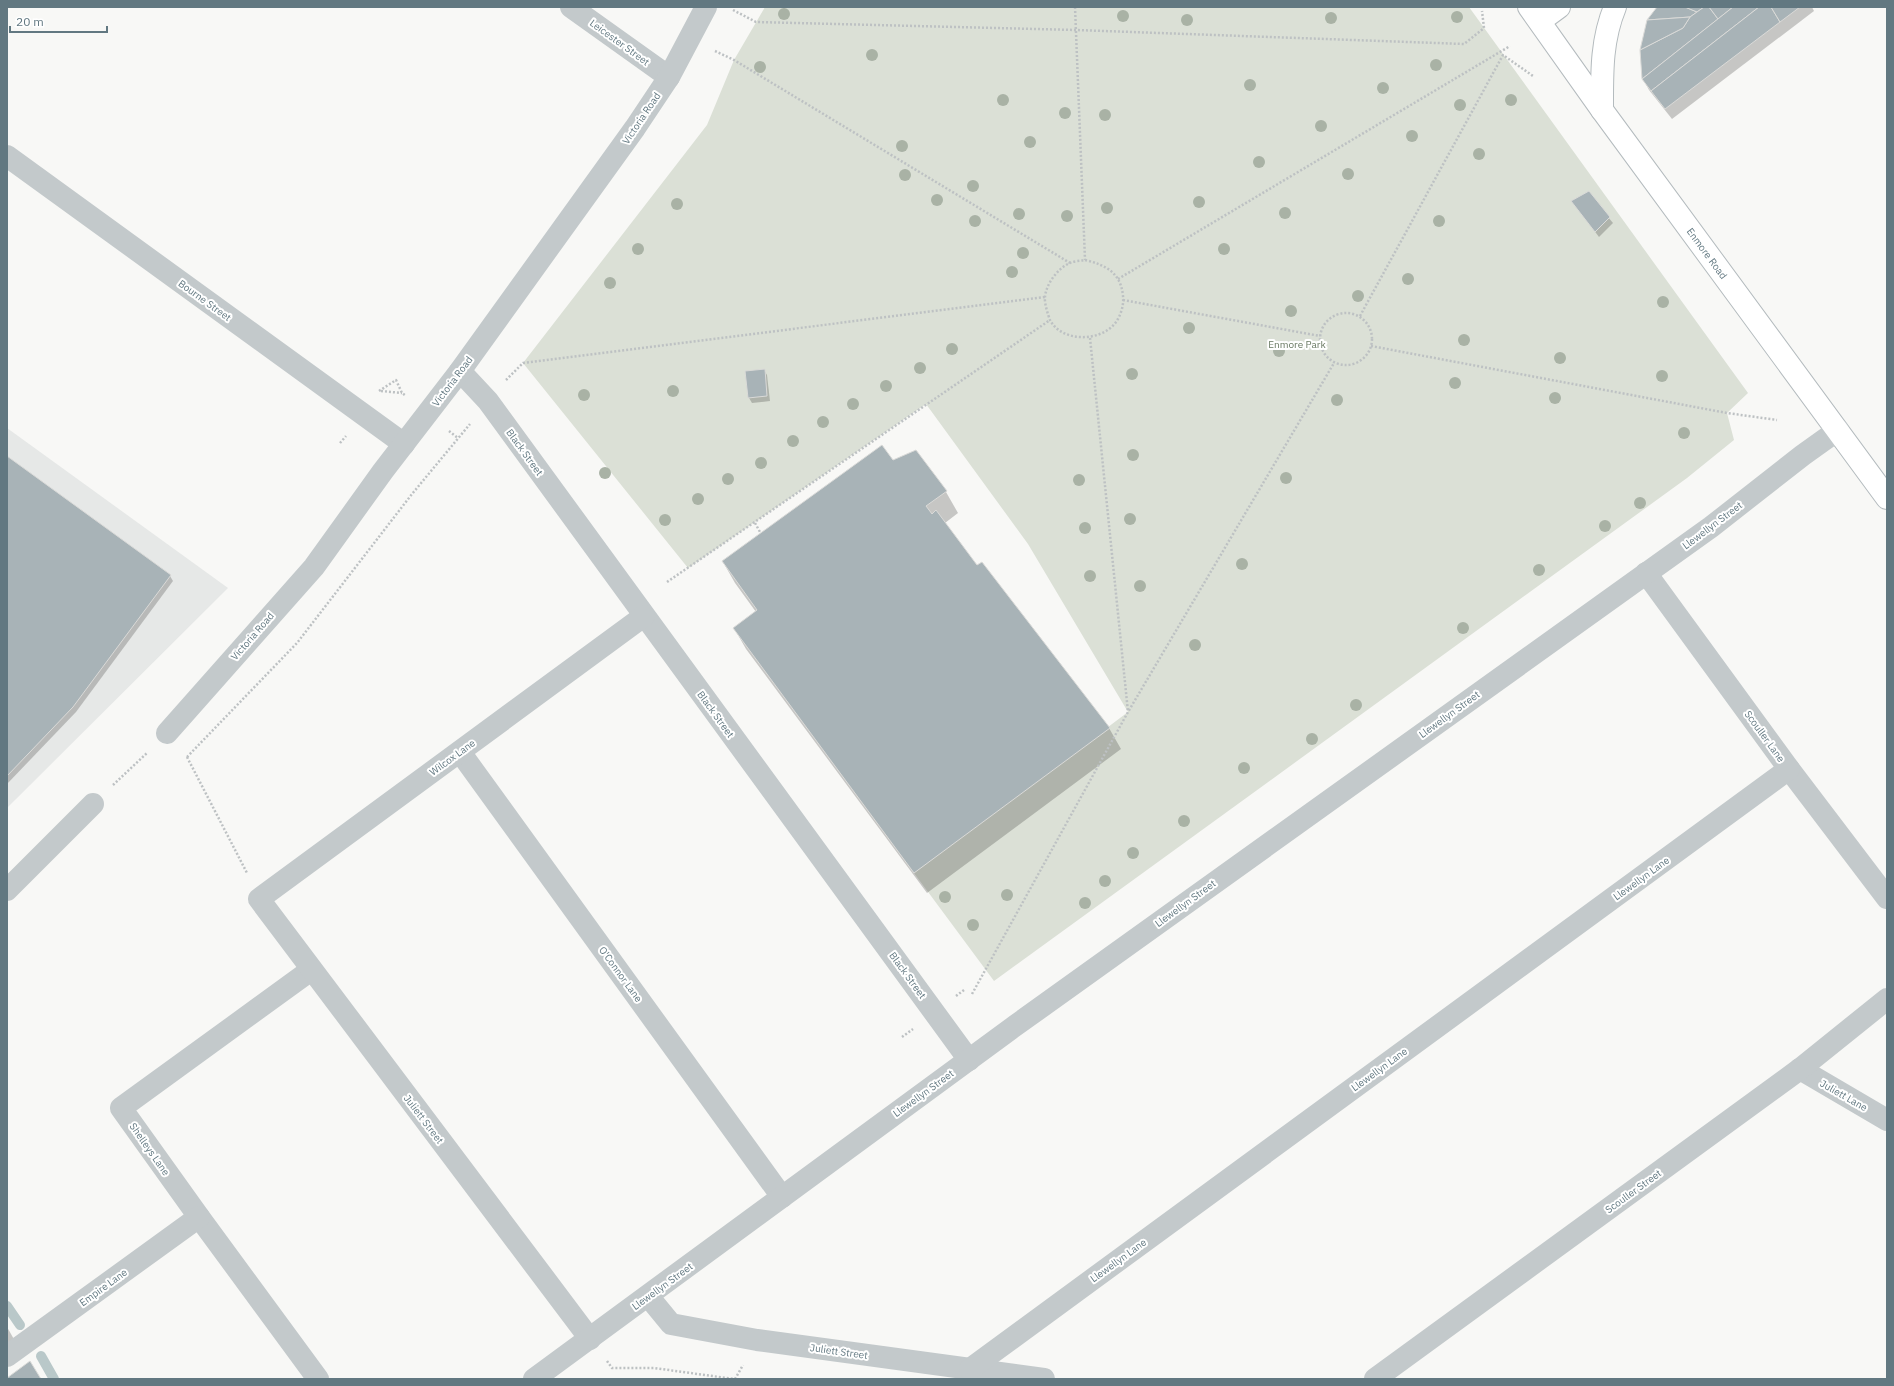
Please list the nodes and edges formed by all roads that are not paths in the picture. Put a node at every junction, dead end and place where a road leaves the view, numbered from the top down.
1 (571, 7) edge
2 (706, 7) edge
3 (1559, 7) edge
4 (1615, 7) edge
5 (1534, 14) edge
6 (669, 78) junction
7 (1602, 110) junction
8 (7, 156) edge
9 (460, 371) junction
10 (1838, 430) junction
11 (404, 444) junction
12 (1887, 498) edge
13 (1646, 573) junction
14 (644, 616) junction
15 (167, 733) road end
16 (460, 752) junction
17 (1789, 769) junction
18 (93, 804) road end
19 (7, 890) edge
20 (1887, 898) edge
21 (259, 899) joint
22 (311, 970) junction
23 (1887, 999) edge
24 (969, 1060) junction
25 (1800, 1069) junction
26 (1887, 1120) edge
27 (782, 1197) junction
28 (199, 1217) junction
29 (648, 1296) junction
30 (590, 1339) junction
31 (7, 1356) edge
32 (970, 1369) junction
33 (318, 1379) edge
34 (534, 1379) edge
35 (1044, 1379) edge
36 (1375, 1379) edge

1 - 6 street, Leicester Street
2 - 6 street, Victoria Road
3 - 5 main road
4 - 7 main road
5 - 7 main road, Enmore Road
6 - 9 street, Victoria Road
7 - 10 main road, Enmore Road
8 - 11 street, Bourne Street
9 - 11 street, Victoria Road
9 - 14 street, Black Street
10 - 12 main road, Enmore Road
10 - 13 street, Llewellyn Street
11 - 15 street, Victoria Road
13 - 17 street, Scouller Lane
13 - 24 street, Llewellyn Street
14 - 16 street, Wilcox Lane
14 - 24 street, Black Street
16 - 21 street, Wilcox Lane
16 - 27 street, O'Connor Lane
17 - 20 street, Scouller Lane
17 - 32 street, Llewellyn Lane
18 - 19 street
21 - 22 street, Juliett Street
22 - 28 street, Shelleys Lane
22 - 30 street, Juliett Street
23 - 25 street, Scouller Street
24 - 27 street, Llewellyn Street
25 - 26 street, Juliett Lane
25 - 36 street, Scouller Street
27 - 29 street, Llewellyn Street
28 - 31 street, Empire Lane
28 - 33 street, Shelleys Lane
29 - 30 street, Llewellyn Street
29 - 32 street, Juliett Street
30 - 34 street, Llewellyn Street
32 - 35 street, Juliett Street

